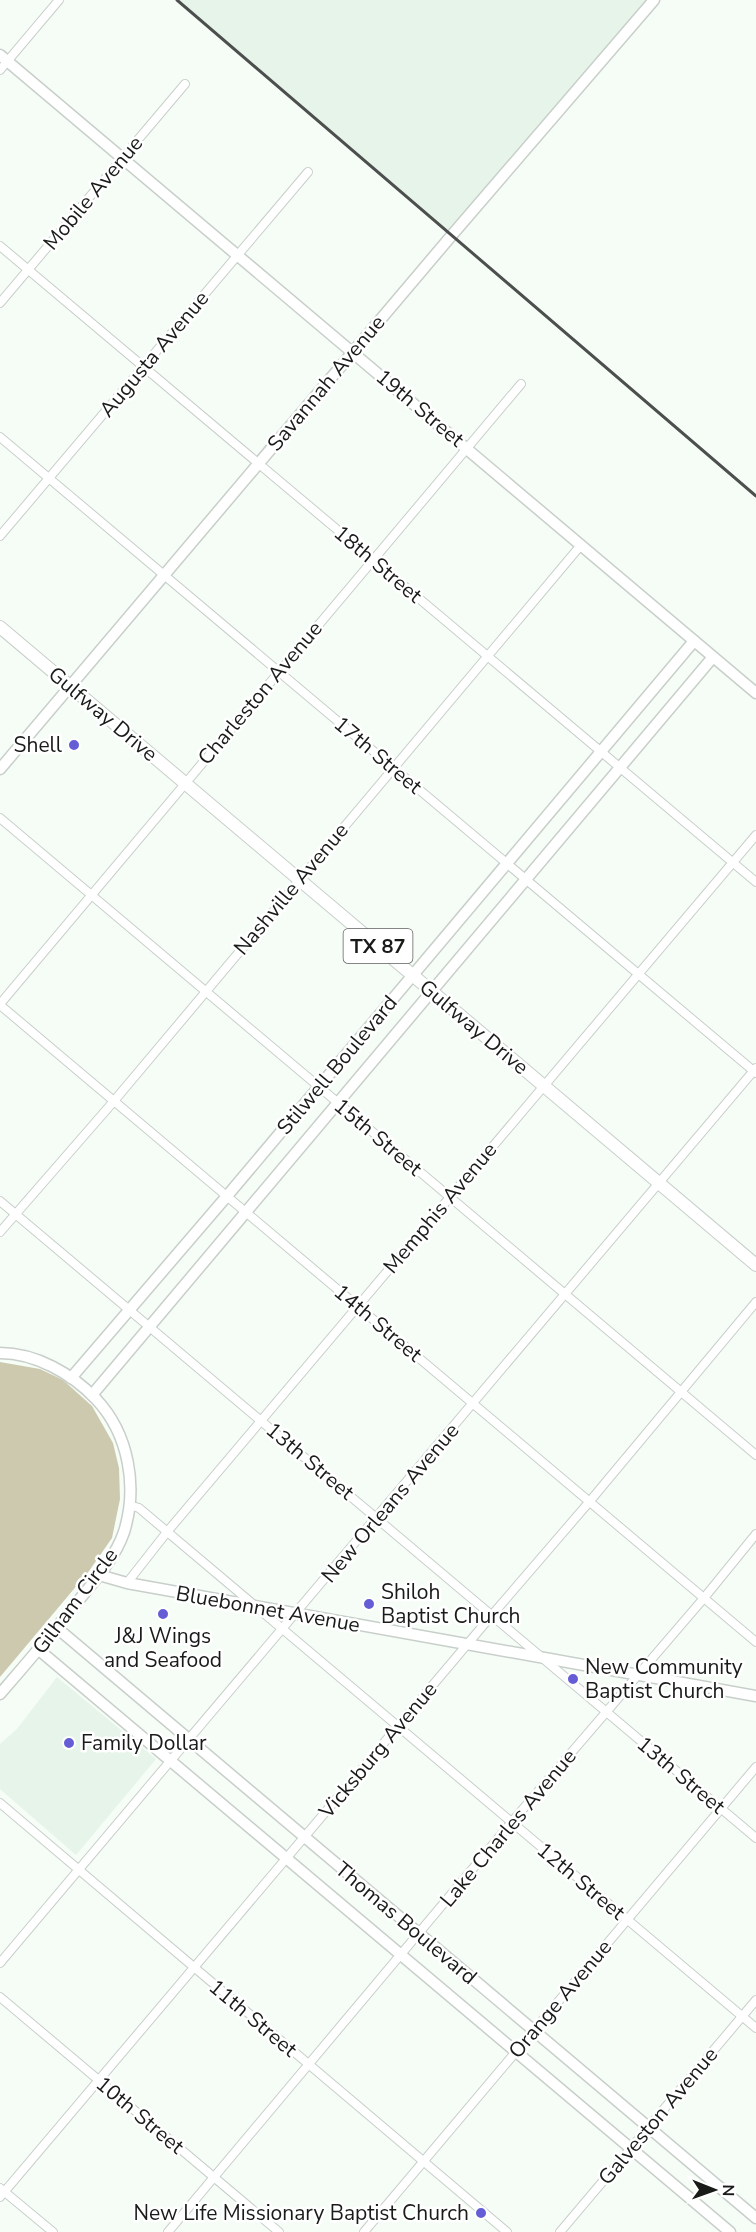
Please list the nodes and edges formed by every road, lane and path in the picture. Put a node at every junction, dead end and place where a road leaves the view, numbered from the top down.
1 (59, 0) edge
2 (654, 0) edge
3 (2, 62) edge
4 (185, 84) dead end
5 (122, 158) junction
6 (308, 172) dead end
7 (0, 246) edge
8 (237, 255) junction
9 (28, 270) junction
10 (0, 303) edge
11 (353, 352) junction
12 (144, 366) junction
13 (521, 384) dead end
14 (0, 437) edge
15 (467, 448) junction
16 (258, 463) junction
17 (49, 478) junction
18 (0, 536) edge
19 (581, 545) junction
20 (373, 560) junction
21 (163, 575) junction
22 (0, 627) edge
23 (694, 641) junction
24 (488, 657) junction
25 (713, 657) junction
26 (279, 672) junction
27 (70, 686) junction
28 (756, 693) edge
29 (600, 752) junction
30 (619, 767) junction
31 (0, 769) edge
32 (393, 769) junction
33 (184, 783) junction
34 (0, 818) edge
35 (756, 835) edge
36 (732, 862) junction
37 (506, 864) junction
38 (525, 879) junction
39 (299, 880) junction
40 (756, 882) edge
41 (91, 895) junction
42 (639, 974) junction
43 (412, 975) junction
44 (205, 991) junction
45 (431, 991) junction
46 (0, 1004) edge
47 (755, 1071) edge
48 (318, 1086) junction
49 (544, 1086) junction
50 (114, 1101) junction
51 (337, 1102) junction
52 (660, 1184) junction
53 (227, 1196) junction
54 (450, 1197) junction
55 (0, 1201) edge
56 (246, 1212) junction
57 (15, 1214) junction
58 (0, 1232) edge
59 (756, 1265) edge
60 (565, 1294) junction
61 (756, 1302) edge
62 (358, 1306) junction
63 (130, 1310) junction
64 (150, 1326) junction
65 (0, 1353) edge
66 (71, 1378) junction
67 (681, 1392) junction
68 (92, 1395) junction
69 (474, 1404) junction
70 (262, 1420) junction
71 (756, 1455) edge
72 (590, 1501) junction
73 (129, 1504) junction
74 (376, 1517) junction
75 (167, 1532) junction
76 (756, 1534) edge
77 (99, 1575) junction
78 (127, 1583) junction
79 (704, 1598) junction
80 (256, 1606) junction
81 (295, 1614) junction
82 (492, 1615) junction
83 (57, 1628) junction
84 (282, 1629) junction
85 (756, 1642) edge
86 (467, 1644) junction
87 (39, 1650) junction
88 (543, 1658) junction
89 (638, 1675) junction
90 (0, 1694) edge
91 (756, 1696) edge
92 (607, 1712) junction
93 (398, 1727) junction
94 (189, 1740) junction
95 (171, 1761) junction
96 (756, 1767) edge
97 (0, 1803) edge
98 (721, 1809) junction
99 (511, 1823) junction
100 (304, 1837) junction
101 (756, 1838) edge
102 (286, 1858) junction
103 (78, 1870) junction
104 (627, 1920) junction
105 (419, 1934) junction
106 (401, 1955) junction
107 (0, 1963) edge
108 (194, 1968) junction
109 (0, 1997) edge
110 (756, 2000) edge
111 (742, 2017) junction
112 (756, 2028) edge
113 (534, 2031) junction
114 (516, 2052) junction
115 (308, 2065) junction
116 (99, 2080) junction
117 (648, 2127) junction
118 (631, 2148) junction
119 (423, 2162) junction
120 (213, 2177) junction
121 (2, 2192) edge
122 (756, 2218) edge
123 (53, 2232) edge
124 (168, 2232) edge
125 (279, 2232) edge
126 (364, 2232) edge
127 (507, 2232) edge
128 (560, 2232) edge
129 (730, 2232) edge

1 - 3 street
2 - 11 street, Savannah Avenue
3 - 5 street, 19th Street
4 - 5 street, Mobile Avenue
5 - 8 street, 19th Street
5 - 9 street, Mobile Avenue
6 - 8 street, Augusta Avenue
7 - 9 street, 18th Street
8 - 11 street, 19th Street
8 - 12 street, Augusta Avenue
9 - 10 street, Mobile Avenue
9 - 12 street, 18th Street
11 - 15 street, 19th Street
11 - 16 street, Savannah Avenue
12 - 16 street, 18th Street
12 - 17 street, Augusta Avenue
13 - 15 street, Charleston Avenue
14 - 17 street, 17th Street
15 - 19 street, 19th Street
15 - 20 street, Charleston Avenue
16 - 20 street, 18th Street
16 - 21 street, Savannah Avenue
17 - 18 street, Augusta Avenue
17 - 21 street, 17th Street
19 - 23 street, 19th Street
19 - 24 street, Nashville Avenue
20 - 24 street, 18th Street
20 - 26 street, Charleston Avenue
21 - 26 street, 17th Street
21 - 27 street, Savannah Avenue
22 - 27 main road, Gulfway Drive / TX 87
23 - 25 street, 19th Street
23 - 29 street, Stilwell Boulevard
24 - 29 street, 18th Street
24 - 32 street, Nashville Avenue
25 - 28 street, 19th Street
25 - 30 street, Stilwell Boulevard
26 - 32 street, 17th Street
26 - 33 street, Charleston Avenue
27 - 31 street, Savannah Avenue
27 - 33 main road, Gulfway Drive / TX 87
29 - 30 street, 18th Street
29 - 37 street, Stilwell Boulevard
30 - 36 street, 18th Street
30 - 38 street, Stilwell Boulevard
32 - 37 street, 17th Street
32 - 39 street, Nashville Avenue
33 - 39 main road, Gulfway Drive / TX 87
33 - 41 street, Charleston Avenue
34 - 41 street, 15th Street
35 - 36 street, Memphis Avenue
36 - 40 street, 18th Street
36 - 42 street, Memphis Avenue
37 - 38 street, 17th Street
37 - 43 street, Stilwell Boulevard
38 - 42 street, 17th Street
38 - 45 street, Stilwell Boulevard
39 - 43 main road, Gulfway Drive / TX 87
39 - 44 street, Nashville Avenue
41 - 44 street, 15th Street
41 - 46 street, Charleston Avenue
42 - 47 street, 17th Street
42 - 49 street, Memphis Avenue
43 - 45 main road, Gulfway Drive / TX 87
43 - 48 street, Stilwell Boulevard
44 - 48 street, 15th Street
44 - 50 street, Nashville Avenue
45 - 49 main road, Gulfway Drive / TX 87
45 - 51 street, Stilwell Boulevard
46 - 50 street, 14th Street
47 - 52 street, New Orleans Avenue
48 - 51 street, 15th Street
48 - 53 street, Stilwell Boulevard
49 - 52 main road, Gulfway Drive / TX 87
49 - 54 street, Memphis Avenue
50 - 53 street, 14th Street
50 - 57 street, Nashville Avenue
51 - 54 street, 15th Street
51 - 56 street, Stilwell Boulevard
52 - 59 main road, Gulfway Drive / TX 87
52 - 60 street, New Orleans Avenue
53 - 56 street, 14th Street
53 - 63 street, Stilwell Boulevard
54 - 60 street, 15th Street
54 - 62 street, Memphis Avenue
55 - 57 street, 13th Street
56 - 62 street, 14th Street
56 - 64 street, Stilwell Boulevard
57 - 58 street, Nashville Avenue
57 - 63 street, 13th Street
60 - 67 street, 15th Street
60 - 69 street, New Orleans Avenue
61 - 67 street, Vicksburg Avenue
62 - 69 street, 14th Street
62 - 70 street, Memphis Avenue
63 - 64 street, 13th Street
63 - 66 street, Stilwell Boulevard
64 - 68 street, Stilwell Boulevard
64 - 70 street, 13th Street
65 - 66 street, Gilham Circle
66 - 68 street, Gilham Circle
67 - 71 street, 15th Street
67 - 72 street, Vicksburg Avenue
68 - 73 street, Gilham Circle
69 - 72 street, 14th Street
69 - 74 street, New Orleans Avenue
70 - 74 street, 13th Street
70 - 75 street, Memphis Avenue
72 - 79 street, 14th Street
72 - 82 street, Vicksburg Avenue
73 - 75 street, 12th Street
73 - 77 street, Gilham Circle
74 - 81 street, New Orleans Avenue
74 - 82 street, 13th Street
75 - 78 street, Memphis Avenue
75 - 80 street, 12th Street
76 - 79 street, Lake Charles Avenue
77 - 78 street, Bluebonnet Avenue
77 - 83 street, Gilham Circle
78 - 80 street, Bluebonnet Avenue
79 - 85 street, 14th Street
79 - 89 street, Lake Charles Avenue
80 - 81 street, Bluebonnet Avenue
80 - 84 street, 12th Street
81 - 84 street, New Orleans Avenue
81 - 86 street, Bluebonnet Avenue
82 - 86 street, Vicksburg Avenue
82 - 88 street, 13th Street
83 - 87 street, Gilham Circle
83 - 94 street, Thomas Boulevard
84 - 93 street, 12th Street
84 - 94 street, New Orleans Avenue
86 - 88 street, Bluebonnet Avenue
86 - 93 street, Vicksburg Avenue
87 - 90 street, Gilham Circle
87 - 95 street, Thomas Boulevard
88 - 89 street, Bluebonnet Avenue
88 - 92 street, 13th Street
89 - 91 street, Bluebonnet Avenue
89 - 92 street, Lake Charles Avenue
92 - 98 street, 13th Street
92 - 99 street, Lake Charles Avenue
93 - 99 street, 12th Street
93 - 100 street, Vicksburg Avenue
94 - 95 street, New Orleans Avenue
94 - 100 street, Thomas Boulevard
95 - 102 street, Thomas Boulevard
95 - 103 street, New Orleans Avenue
96 - 98 street, Orange Avenue
97 - 103 street, 11th Street
98 - 101 street, 13th Street
98 - 104 street, Orange Avenue
99 - 104 street, 12th Street
99 - 105 street, Lake Charles Avenue
100 - 102 street, Vicksburg Avenue
100 - 105 street, Thomas Boulevard
102 - 106 street, Thomas Boulevard
102 - 108 street, Vicksburg Avenue
103 - 107 street, New Orleans Avenue
103 - 108 street, 11th Street
104 - 111 street, 12th Street
104 - 113 street, Orange Avenue
105 - 106 street, Lake Charles Avenue
105 - 113 street, Thomas Boulevard
106 - 114 street, Thomas Boulevard
106 - 115 street, Lake Charles Avenue
108 - 115 street, 11th Street
108 - 116 street, Vicksburg Avenue
109 - 116 street, 10th Street
110 - 111 street, Galveston Avenue
111 - 112 street, 12th Street
111 - 117 street, Galveston Avenue
113 - 114 street, Orange Avenue
113 - 117 street, Thomas Boulevard
114 - 118 street, Thomas Boulevard
114 - 119 street, Orange Avenue
115 - 119 street, 11th Street
115 - 120 street, Lake Charles Avenue
116 - 120 street, 10th Street
116 - 121 street, Vicksburg Avenue
117 - 118 street, Galveston Avenue
117 - 122 street, Thomas Boulevard
118 - 128 street, Galveston Avenue
118 - 129 street, Thomas Boulevard
119 - 126 street, Orange Avenue
119 - 127 street, 11th Street
120 - 124 street, Lake Charles Avenue
120 - 125 street, 10th Street
121 - 123 street

